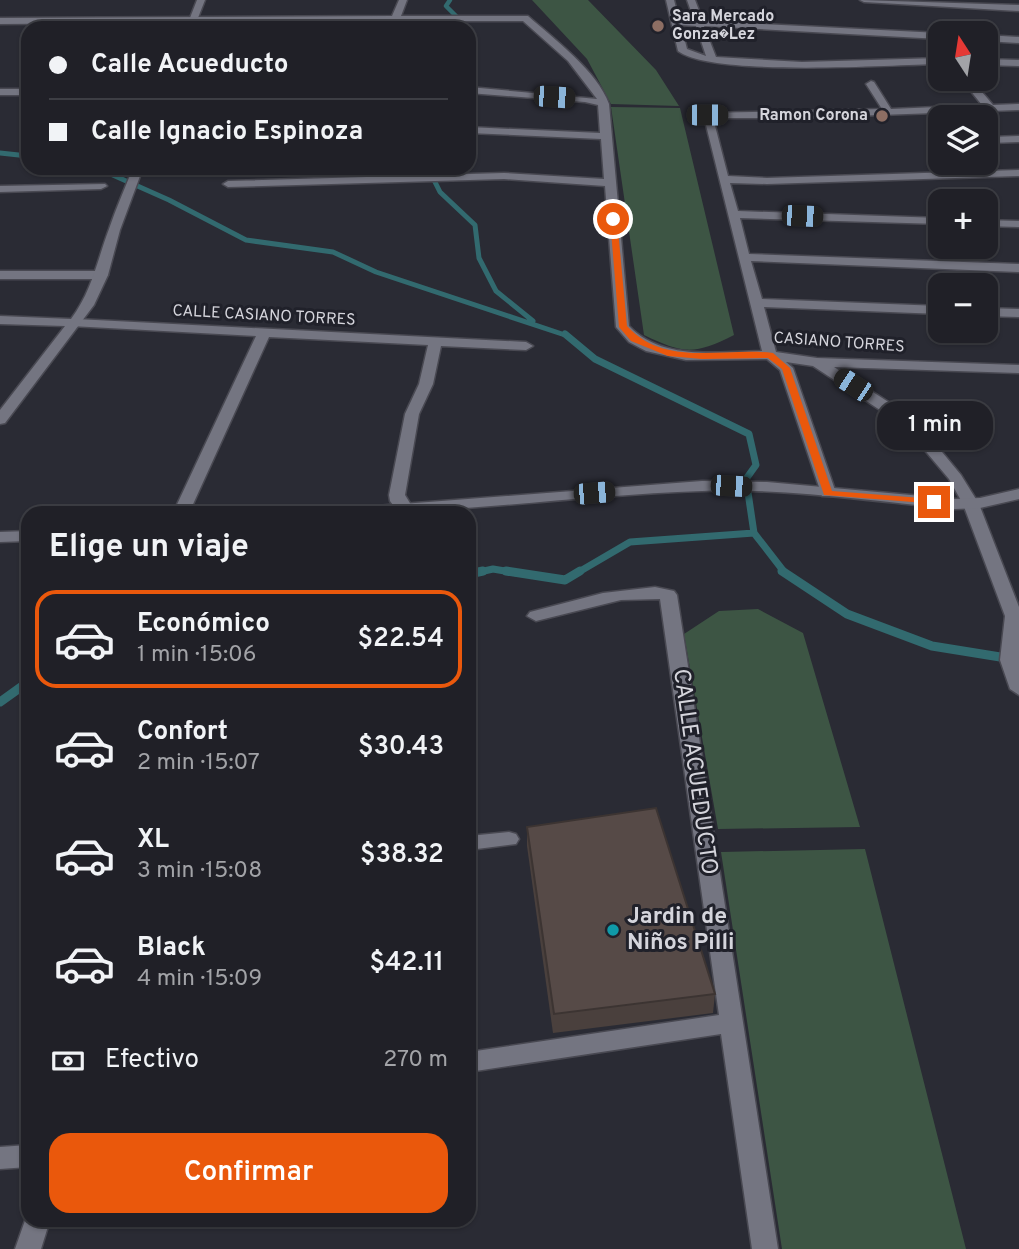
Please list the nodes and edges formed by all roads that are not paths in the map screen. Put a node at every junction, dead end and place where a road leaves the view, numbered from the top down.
1 (201, 0) edge
2 (403, 0) edge
3 (672, 0) edge
4 (691, 0) edge
5 (864, 0) edge
6 (902, 1) edge
7 (1019, 8) edge
8 (911, 14) dead end
9 (0, 21) edge
10 (21, 21) edge
11 (192, 21) edge
12 (399, 21) edge
13 (416, 21) edge
14 (676, 22) junction
15 (699, 23) junction
16 (918, 23) dead end
17 (926, 35) junction
18 (928, 38) edge
19 (998, 39) edge
20 (1019, 40) edge
21 (928, 55) edge
22 (712, 60) junction
23 (998, 62) edge
24 (1019, 63) edge
25 (871, 84) dead end
26 (476, 91) edge
27 (976, 91) edge
28 (0, 92) edge
29 (21, 92) edge
30 (604, 104) junction
31 (987, 105) edge
32 (998, 107) edge
33 (1019, 107) edge
34 (928, 109) edge
35 (888, 111) junction
36 (476, 130) edge
37 (606, 135) junction
38 (1019, 139) edge
39 (998, 140) edge
40 (476, 172) edge
41 (1019, 173) edge
42 (135, 175) edge
43 (504, 176) junction
44 (724, 179) junction
45 (610, 183) junction
46 (228, 184) dead end
47 (102, 186) dead end
48 (0, 189) edge
49 (733, 214) junction
50 (928, 221) edge
51 (998, 223) edge
52 (1019, 224) edge
53 (744, 257) junction
54 (1019, 268) edge
55 (0, 275) edge
56 (102, 275) junction
57 (757, 303) junction
58 (928, 310) edge
59 (998, 312) edge
60 (1019, 313) edge
61 (0, 320) edge
62 (76, 323) junction
63 (264, 334) junction
64 (435, 343) junction
65 (526, 346) dead end
66 (770, 355) junction
67 (817, 362) junction
68 (1019, 369) edge
69 (0, 420) edge
70 (828, 493) junction
71 (1019, 494) edge
72 (971, 504) junction
73 (184, 506) edge
74 (402, 506) edge
75 (461, 506) edge
76 (21, 536) edge
77 (0, 537) edge
78 (536, 616) dead end
79 (1017, 617) edge
80 (1019, 689) edge
81 (509, 839) dead end
82 (476, 842) edge
83 (731, 1023) junction
84 (476, 1061) edge
85 (21, 1156) edge
86 (0, 1158) edge
87 (35, 1227) edge
88 (28, 1249) edge
89 (765, 1249) edge

1 - 11 street
2 - 12 street
3 - 4 street
3 - 14 street
4 - 15 street
5 - 6 street
6 - 7 street
6 - 8 street
9 - 10 street
13 - 30 street
14 - 15 street
14 - 22 street
15 - 17 street
15 - 22 street
16 - 17 street
17 - 18 street
19 - 20 street
21 - 22 street
23 - 24 street
25 - 35 street
26 - 30 street
27 - 31 street
28 - 29 street
30 - 37 street
32 - 33 street
34 - 35 street
35 - 44 street
36 - 37 street
37 - 45 street
38 - 39 street
40 - 43 street
41 - 44 street
42 - 56 street
43 - 45 street
43 - 46 street
44 - 49 street
45 - 66 street, CASIANO TORRES
47 - 48 street
49 - 50 street
49 - 53 street
51 - 52 street
53 - 54 street
53 - 57 street
55 - 56 street
56 - 62 street
57 - 58 street
57 - 66 street
59 - 60 street
61 - 62 street, CALLE CASIANO TORRES
62 - 63 street, CALLE CASIANO TORRES
62 - 69 street
63 - 64 street, CALLE CASIANO TORRES
63 - 73 street
64 - 65 street, CALLE CASIANO TORRES
64 - 74 street
66 - 67 street, CASIANO TORRES
66 - 70 street
67 - 68 street, CASIANO TORRES
67 - 72 street
70 - 72 street
70 - 75 street
71 - 72 street
72 - 79 street
76 - 77 street
78 - 83 street, CALLE ACUEDUCTO
79 - 80 street
81 - 82 street
83 - 84 street
83 - 89 street, CALLE ACUEDUCTO
85 - 86 street
87 - 88 street

